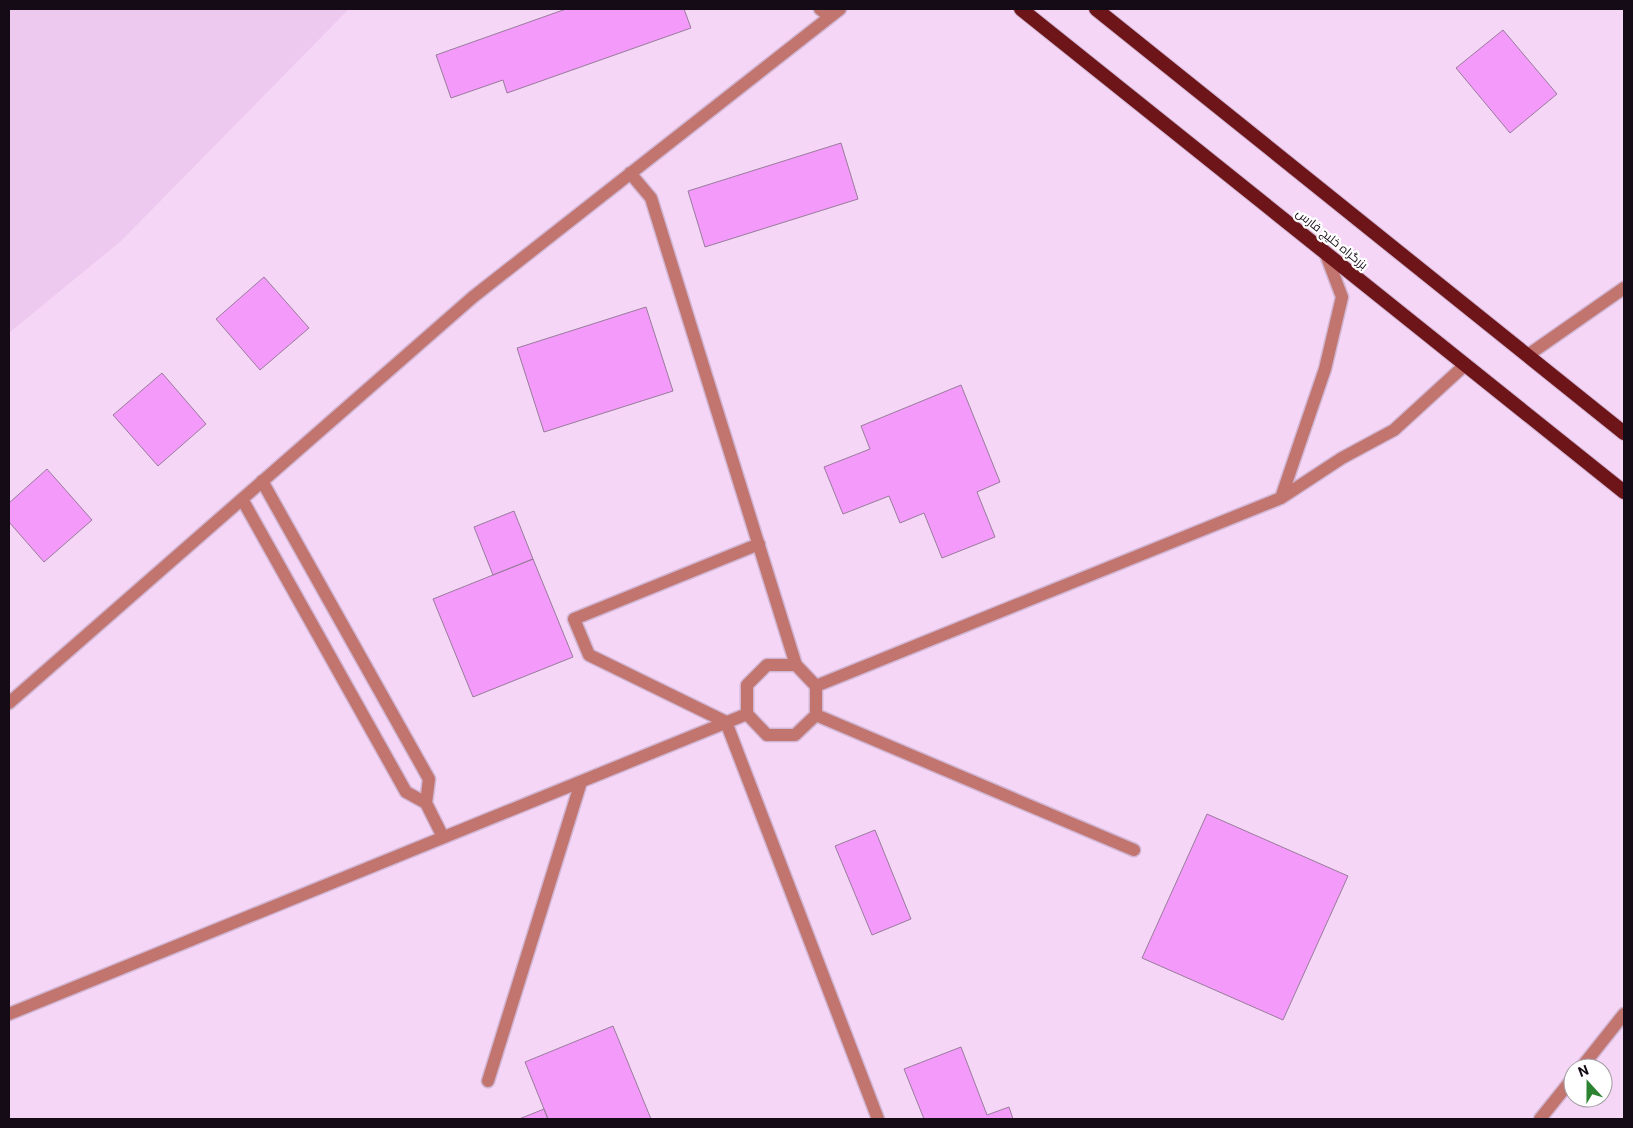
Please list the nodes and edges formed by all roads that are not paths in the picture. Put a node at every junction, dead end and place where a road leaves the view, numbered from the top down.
1 (1021, 9) edge
2 (1096, 9) edge
3 (830, 11) edge
4 (630, 174) junction
5 (1325, 252) junction
6 (1624, 288) edge
7 (1528, 355) junction
8 (1465, 365) junction
9 (1624, 433) edge
10 (262, 481) junction
11 (1624, 492) edge
12 (1281, 498) junction
13 (242, 499) junction
14 (758, 544) junction
15 (796, 666) junction
16 (816, 686) junction
17 (9, 703) edge
18 (747, 714) junction
19 (816, 715) junction
20 (726, 722) junction
21 (581, 782) junction
22 (426, 803) junction
23 (443, 837) junction
24 (1134, 850) dead end
25 (9, 1014) edge
26 (1624, 1014) edge
27 (1589, 1058) edge
28 (488, 1081) dead end
29 (1563, 1090) edge
30 (878, 1119) edge
31 (1540, 1119) edge

1 - 5 highway, بزرگراه خلیج فارس
2 - 7 highway
3 - 4 lane
4 - 10 lane
4 - 14 lane
5 - 8 highway, بزرگراه خلیج فارس
5 - 12 lane
6 - 7 lane
7 - 9 highway
8 - 11 highway, بزرگراه خلیج فارس
8 - 12 lane
10 - 13 lane
10 - 22 lane
12 - 16 lane
13 - 17 lane
13 - 22 lane
14 - 15 lane
14 - 20 lane
15 - 16 lane
15 - 18 lane
16 - 19 lane
18 - 19 lane
18 - 20 lane
19 - 24 lane
20 - 21 lane
20 - 30 lane
21 - 23 lane
21 - 28 lane
22 - 23 lane
23 - 25 lane
26 - 27 lane
29 - 31 lane

